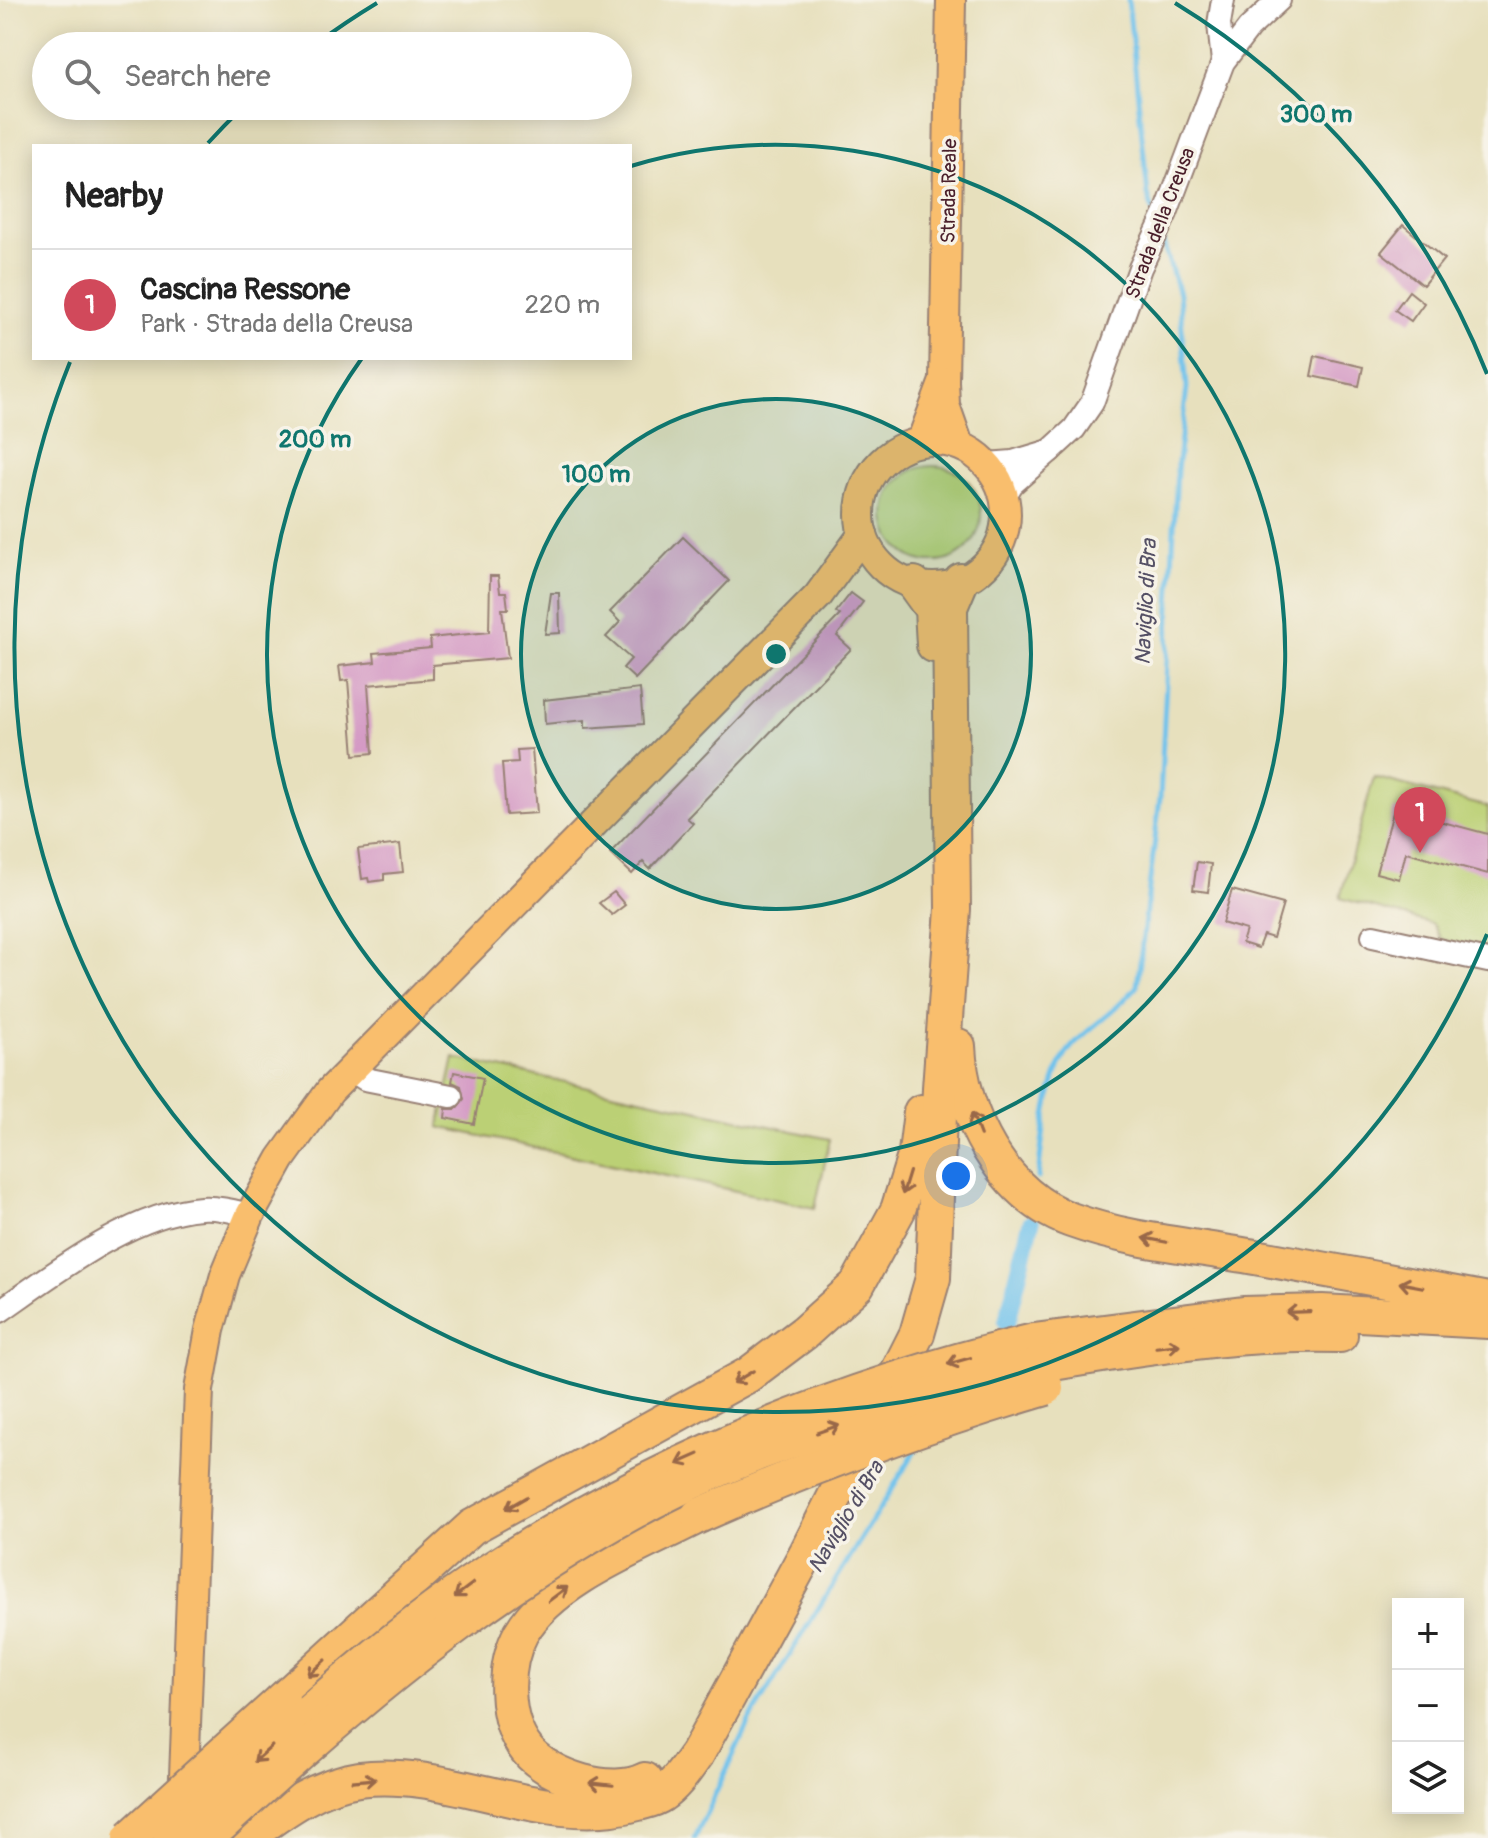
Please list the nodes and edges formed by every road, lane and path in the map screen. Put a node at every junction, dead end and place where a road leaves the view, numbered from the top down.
1 (951, 0) edge
2 (1223, 0) edge
3 (1279, 0) edge
4 (1223, 62) junction
5 (944, 381) junction
6 (921, 442) junction
7 (959, 445) junction
8 (1050, 451) junction
9 (987, 464) junction
10 (1004, 497) junction
11 (863, 534) junction
12 (900, 577) junction
13 (961, 581) junction
14 (818, 596) junction
15 (943, 910) junction
16 (1373, 936) dead end
17 (1488, 961) edge
18 (350, 1069) junction
19 (451, 1096) dead end
20 (250, 1215) junction
21 (1488, 1300) edge
22 (0, 1311) edge
23 (1488, 1321) edge
24 (1488, 1341) edge
25 (1040, 1365) junction
26 (727, 1699) junction
27 (130, 1838) edge
28 (171, 1838) edge
29 (182, 1838) edge
30 (207, 1838) edge
31 (246, 1838) edge

1 - 5 main road, Strada Reale
2 - 4 street
3 - 4 street, Strada della Creusa
4 - 8 street, Strada della Creusa
5 - 6 main road, Strada Reale
5 - 7 main road, Strada Reale
6 - 7 main road
6 - 11 main road
7 - 9 main road
8 - 9 street, Strada della Creusa
8 - 10 street, Strada della Creusa
9 - 10 main road
10 - 13 main road
11 - 12 main road
11 - 14 main road
12 - 13 main road
12 - 14 main road
12 - 15 highway
13 - 15 highway
14 - 18 main road
21 -> 15 highway
15 - 26 highway
15 -> 27 highway, bridge
16 - 17 street
18 - 19 street
18 - 20 main road
20 - 22 street
20 - 29 main road
23 -> 25 highway
25 -> 24 highway
26 -> 25 highway, bridge
25 -> 28 highway, bridge
30 -> 25 highway, bridge
31 -> 26 highway

